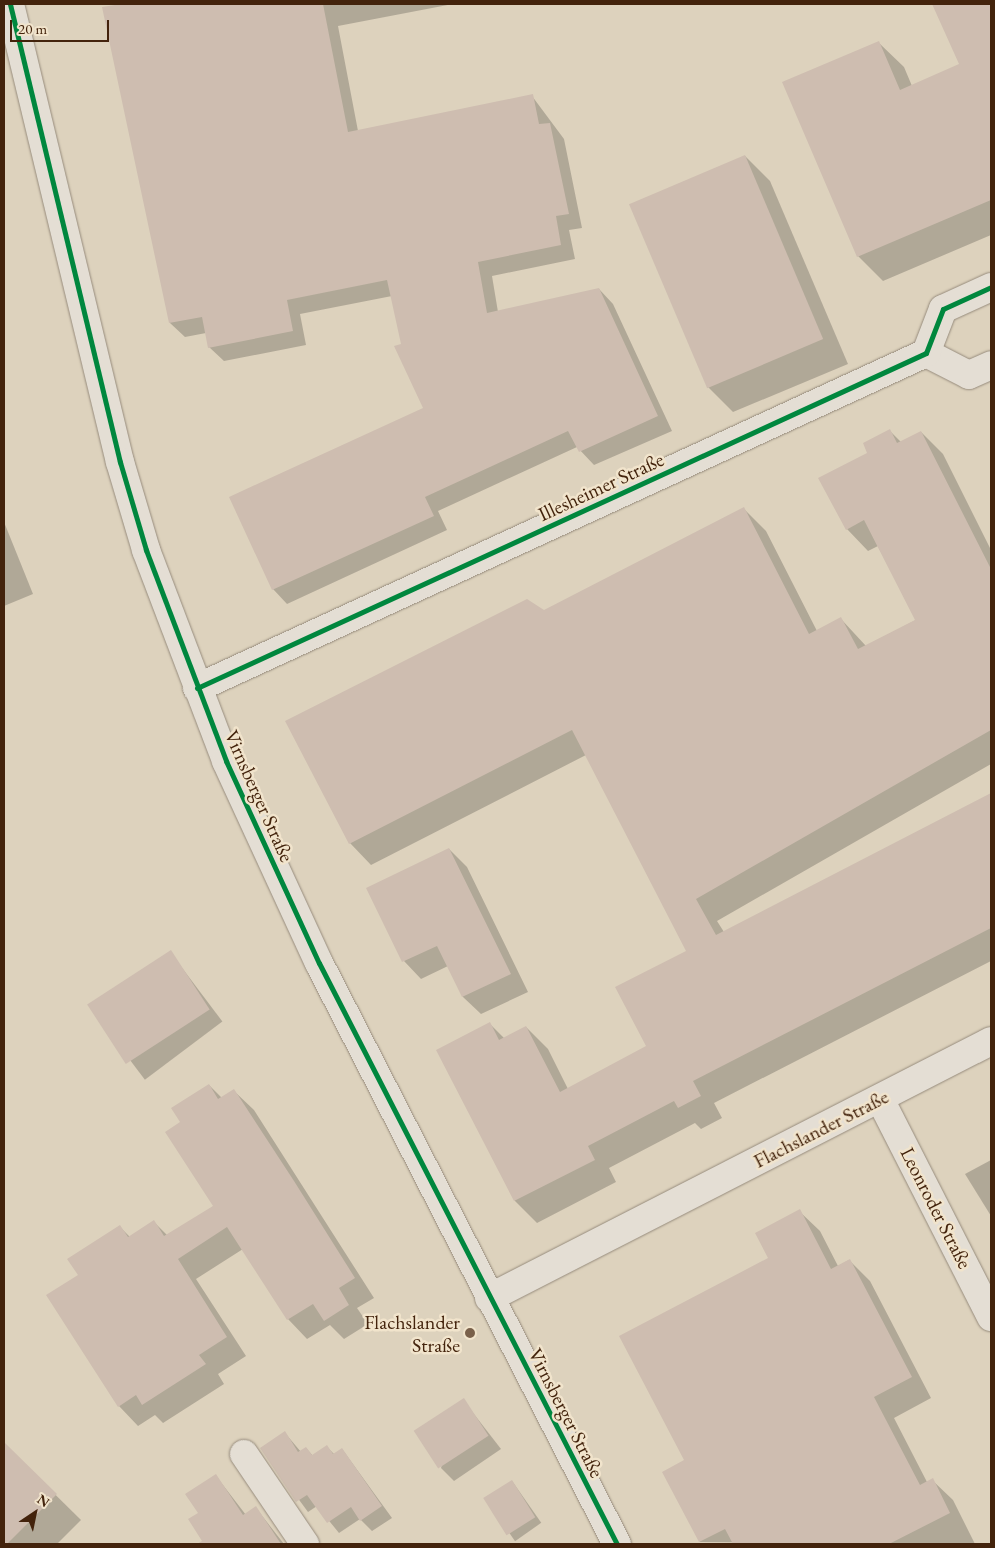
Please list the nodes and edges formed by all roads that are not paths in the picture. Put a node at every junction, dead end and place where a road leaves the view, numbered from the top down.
1 (9, 5) edge
2 (991, 287) edge
3 (926, 353) junction
4 (991, 365) edge
5 (197, 688) junction
6 (991, 1041) edge
7 (880, 1100) junction
8 (489, 1298) junction
9 (991, 1317) edge
10 (244, 1454) dead end
11 (305, 1544) edge
12 (617, 1544) edge

1 - 5 street, Virnsberger Straße
2 - 3 street
3 - 4 street
3 - 5 street, Illesheimer Straße
5 - 8 street, Virnsberger Straße
6 - 7 street, Flachslander Straße
7 - 8 street, Flachslander Straße
7 - 9 street, Leonroder Straße
8 - 12 street, Virnsberger Straße
10 - 11 street

